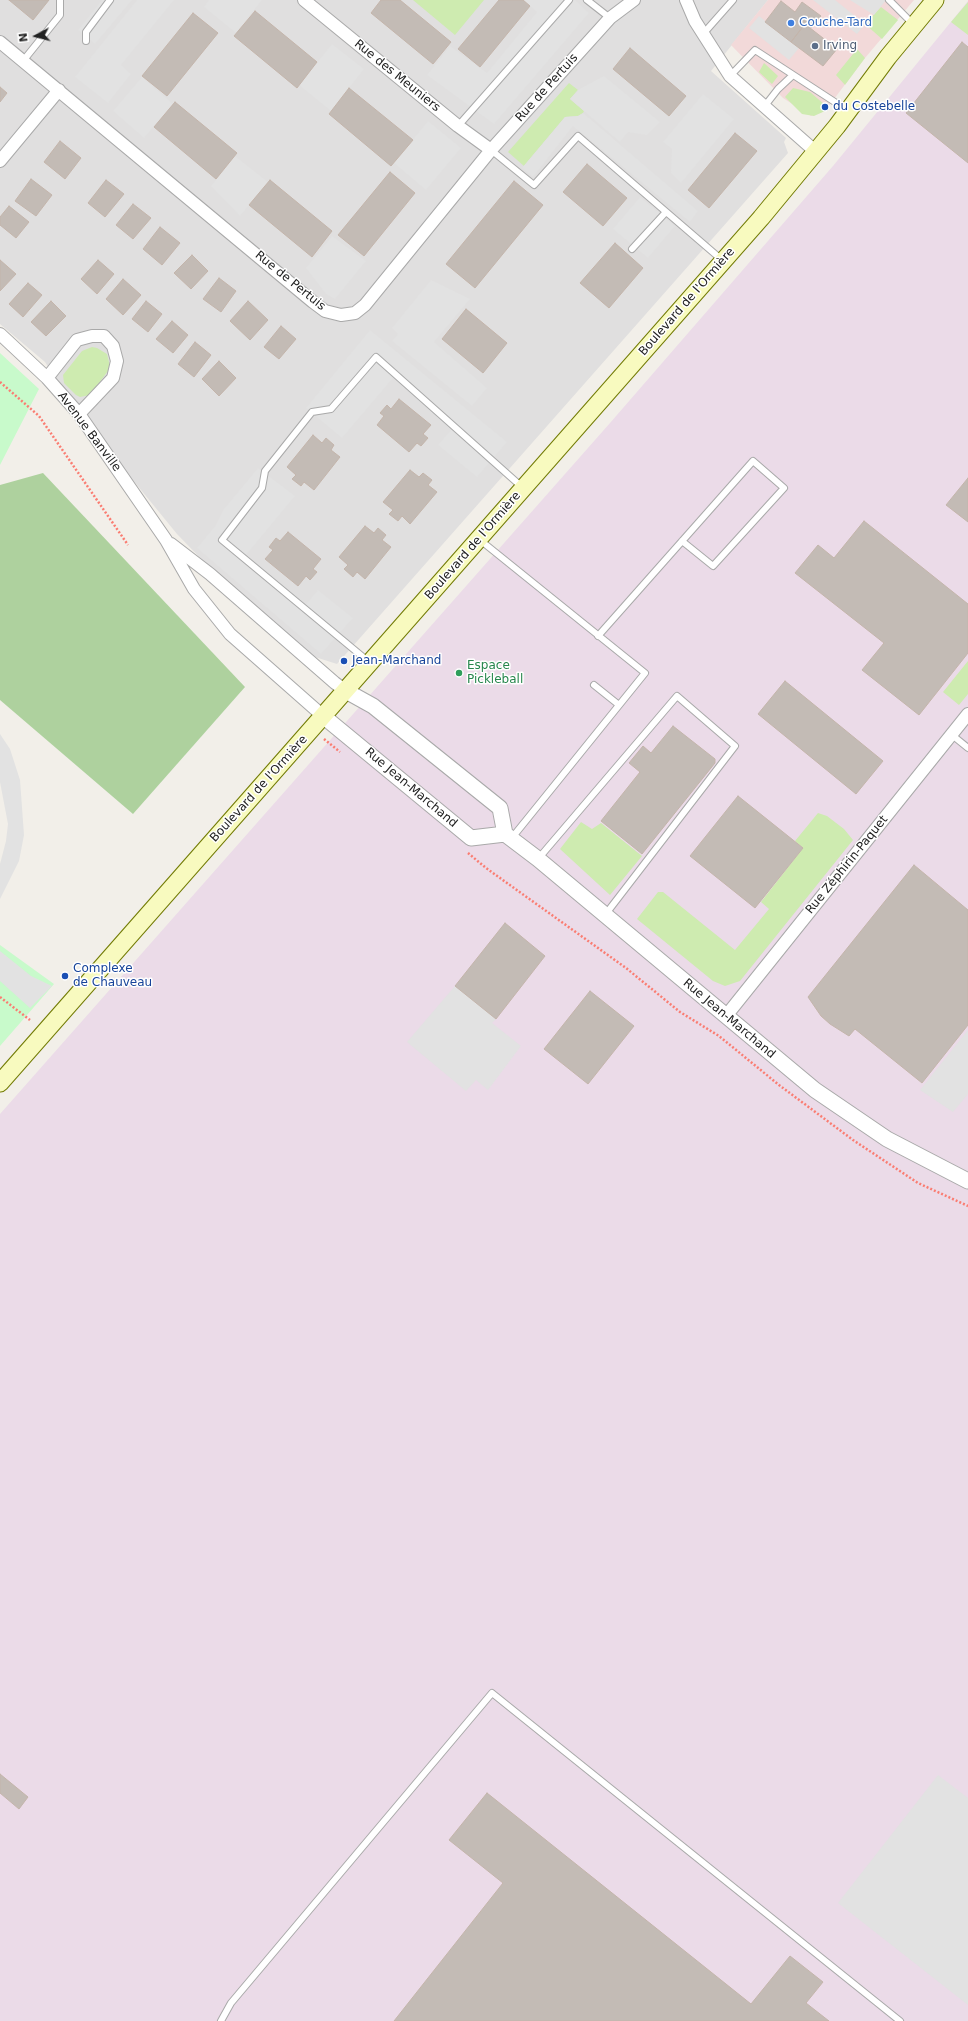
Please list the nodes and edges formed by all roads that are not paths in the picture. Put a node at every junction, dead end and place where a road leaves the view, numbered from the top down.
1 (60, 0) edge
2 (110, 0) edge
3 (304, 0) edge
4 (569, 0) edge
5 (587, 0) edge
6 (634, 0) edge
7 (686, 0) edge
8 (733, 0) edge
9 (889, 0) edge
10 (935, 0) edge
11 (610, 18) junction
12 (914, 26) junction
13 (703, 34) junction
14 (86, 41) dead end
15 (0, 42) edge
16 (23, 61) junction
17 (793, 75) junction
18 (730, 76) junction
19 (59, 90) junction
20 (764, 107) junction
21 (848, 111) junction
22 (458, 126) junction
23 (491, 150) junction
24 (816, 152) junction
25 (0, 161) edge
26 (666, 212) junction
27 (632, 249) dead end
28 (723, 261) junction
29 (0, 334) edge
30 (47, 378) junction
31 (79, 414) junction
32 (524, 488) junction
33 (479, 539) junction
34 (166, 540) junction
35 (682, 541) junction
36 (598, 636) junction
37 (370, 663) junction
38 (594, 685) dead end
39 (346, 691) junction
40 (619, 705) junction
41 (968, 714) edge
42 (323, 716) junction
43 (952, 735) junction
44 (968, 748) edge
45 (508, 837) junction
46 (538, 859) junction
47 (605, 915) junction
48 (726, 1016) junction
49 (0, 1083) edge
50 (968, 1181) edge
51 (221, 2021) edge
52 (900, 2021) edge

1 - 16 lane
2 - 14 lane
3 - 22 street, Rue des Meuniers
4 - 22 lane
5 - 11 lane
6 - 11 street, Rue de Pertuis
7 - 13 street
8 - 13 lane
9 - 12 lane
10 - 12 main road, Boulevard de l'Ormière
11 - 23 street, Rue de Pertuis
12 - 21 main road, Boulevard de l'Ormière
13 - 18 street
15 - 16 street, Rue de Pertuis
16 - 19 street, Rue de Pertuis
17 - 18 lane
17 - 20 lane
17 - 21 lane
18 - 20 street
19 - 23 street, Rue de Pertuis
19 - 25 street
20 - 24 street
21 - 24 main road, Boulevard de l'Ormière
22 - 23 street, Rue des Meuniers
23 - 26 lane
24 - 28 main road, Boulevard de l'Ormière
26 - 27 lane
26 - 28 lane
28 - 32 main road, Boulevard de l'Ormière
29 - 30 street, Avenue Banville
30 - 31 street, Avenue Banville
30 - 31 street
31 - 34 street, Avenue Banville
32 - 33 main road, Boulevard de l'Ormière
32 - 37 lane
33 - 36 lane
33 - 37 main road, Boulevard de l'Ormière
34 - 39 street, Avenue Banville
34 - 42 street, Avenue Banville
35 - 35 lane
35 - 36 lane
36 - 40 lane
37 - 39 main road, Boulevard de l'Ormière
38 - 40 lane
39 - 42 main road, Boulevard de l'Ormière
39 - 45 street
40 - 45 lane
41 - 43 street, Rue Zéphirin-Paquet
42 - 45 street, Rue Jean-Marchand
42 - 49 main road, Boulevard de l'Ormière
43 - 44 lane
43 - 48 street, Rue Zéphirin-Paquet
45 - 46 street, Rue Jean-Marchand
46 - 47 street, Rue Jean-Marchand
46 - 47 lane
47 - 48 street, Rue Jean-Marchand
48 - 50 street, Rue Jean-Marchand
51 - 52 lane

